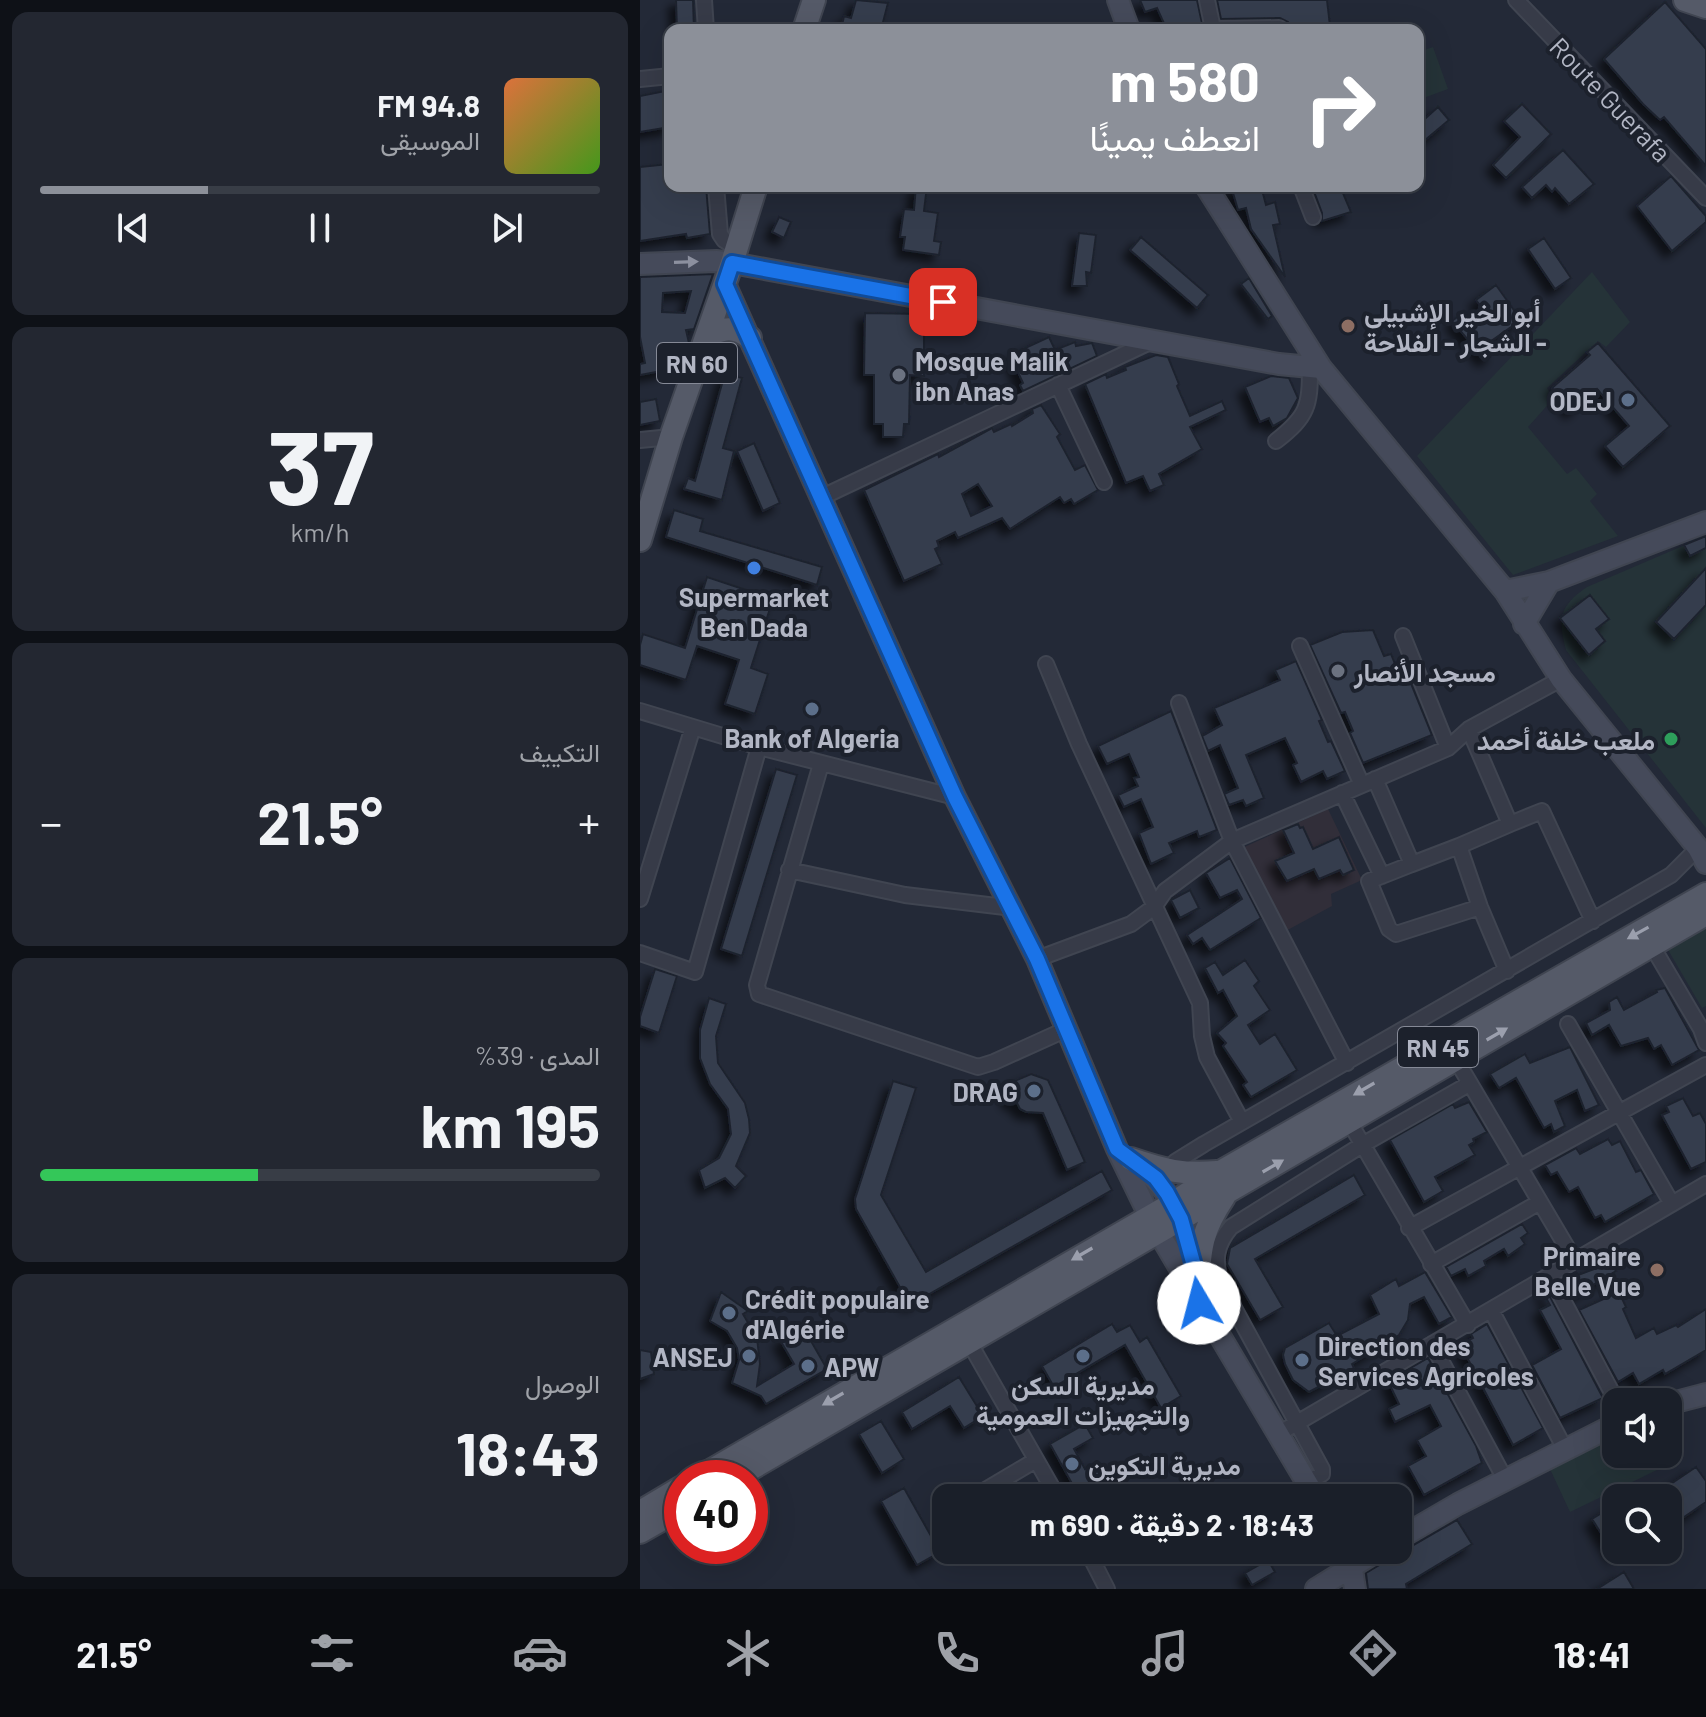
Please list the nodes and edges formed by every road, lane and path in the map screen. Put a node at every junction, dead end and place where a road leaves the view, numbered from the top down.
1 (704, 0) edge
2 (814, 0) edge
3 (1118, 0) edge
4 (1207, 0) edge
5 (1516, 0) edge
6 (1685, 0) edge
7 (1706, 7) edge
8 (706, 24) edge
9 (806, 24) edge
10 (1127, 24) edge
11 (1212, 24) edge
12 (664, 77) edge
13 (640, 79) edge
14 (716, 192) edge
15 (754, 192) edge
16 (1210, 192) edge
17 (1303, 192) edge
18 (1706, 198) edge
19 (1313, 217) dead end
20 (640, 264) edge
21 (731, 265) junction
22 (707, 337) junction
23 (750, 338) junction
24 (1155, 340) junction
25 (1316, 367) junction
26 (1058, 385) junction
27 (671, 437) junction
28 (640, 440) edge
29 (1276, 441) dead end
30 (1104, 482) dead end
31 (820, 498) junction
32 (1706, 522) edge
33 (640, 540) edge
34 (1549, 582) junction
35 (1505, 591) junction
36 (1524, 624) junction
37 (1403, 636) dead end
38 (1300, 646) dead end
39 (1046, 664) dead end
40 (1561, 679) junction
41 (1179, 703) dead end
42 (640, 711) edge
43 (693, 727) junction
44 (1469, 729) junction
45 (759, 747) junction
46 (1448, 748) junction
47 (821, 764) junction
48 (1368, 782) junction
49 (1342, 793) junction
50 (955, 797) junction
51 (1510, 824) junction
52 (1232, 841) junction
53 (1459, 846) junction
54 (1702, 855) edge
55 (1412, 864) junction
56 (789, 870) junction
57 (1382, 876) junction
58 (1706, 894) edge
59 (640, 899) edge
60 (1154, 907) junction
61 (1480, 907) junction
62 (1013, 908) junction
63 (1706, 914) edge
64 (1593, 921) junction
65 (1652, 946) junction
66 (640, 953) edge
67 (1037, 959) junction
68 (1507, 971) junction
69 (1568, 1024) dead end
70 (1067, 1029) junction
71 (1704, 1032) edge
72 (1455, 1058) junction
73 (1347, 1063) junction
74 (1706, 1065) edge
75 (1469, 1084) junction
76 (1618, 1113) junction
77 (1242, 1122) junction
78 (1350, 1123) junction
79 (1362, 1145) junction
80 (1124, 1154) junction
81 (1519, 1166) junction
82 (1173, 1172) junction
83 (1224, 1183) junction
84 (1706, 1184) edge
85 (1540, 1202) junction
86 (1672, 1204) junction
87 (1177, 1211) junction
88 (1154, 1224) junction
89 (1409, 1228) junction
90 (1575, 1261) junction
91 (1431, 1264) junction
92 (1550, 1276) junction
93 (1199, 1294) junction
94 (1491, 1310) junction
95 (1468, 1325) junction
96 (969, 1342) junction
97 (1432, 1344) junction
98 (1264, 1364) junction
99 (897, 1373) junction
100 (1241, 1373) junction
101 (1610, 1388) edge
102 (1706, 1394) edge
103 (1682, 1400) edge
104 (1298, 1422) junction
105 (1602, 1431) edge
106 (1278, 1434) junction
107 (1565, 1449) junction
108 (732, 1460) edge
109 (763, 1460) edge
110 (1036, 1460) junction
111 (1506, 1481) junction
112 (996, 1484) edge
113 (1050, 1484) edge
114 (1308, 1484) edge
115 (1315, 1484) edge
116 (664, 1498) edge
117 (640, 1512) edge
118 (664, 1518) edge
119 (1412, 1531) edge
120 (640, 1532) edge
121 (1094, 1564) edge
122 (1350, 1569) edge
123 (1107, 1589) edge
124 (1316, 1589) edge

1 - 8 street
2 - 9 main road
3 - 10 street
4 - 11 street
5 - 18 street, Route Guerafa
6 - 7 main road
12 - 13 street
14 - 21 street
15 - 21 main road, RN 60
16 - 25 street
17 - 19 street
20 -> 21 street
21 - 22 main road, RN 60
21 - 23 street
21 - 24 street
22 - 23 main road
22 - 27 main road, RN 60
23 - 31 street
24 - 25 street
24 - 26 street
25 - 29 street
25 - 35 street
26 - 30 street
26 - 31 street
27 - 28 street
27 - 33 main road, RN 60
31 - 50 street
32 - 34 street
34 - 35 street
34 - 36 street
35 - 36 street
36 - 40 street
37 - 46 street
38 - 48 street
39 - 60 street
40 - 44 street
40 - 54 street
41 - 52 street
42 - 43 street
43 - 45 street
43 - 59 street
44 - 46 street
44 - 51 street
45 - 47 street
45 - 66 street
46 - 48 street
47 - 50 street
47 - 56 street
48 - 49 street
48 - 55 street
49 - 52 street
49 - 57 street
50 - 62 street
51 - 53 street
51 - 64 street
52 - 60 street
52 - 73 street
53 - 55 street
53 - 61 street
54 - 64 street
55 - 57 street
56 - 62 street
56 - 70 street
57 - 61 street
58 -> 83 main road, RN 45
60 - 67 street
60 - 77 street
61 - 68 street
62 - 67 street
63 - 65 main road, RN 45
64 - 68 street
65 - 71 street
72 -> 65 main road, RN 45
67 - 70 street
68 - 73 street
69 - 76 street
70 - 80 street
72 - 75 street
72 - 78 main road, RN 45
73 - 77 street
74 - 76 street
75 - 79 street
75 - 81 street
76 - 81 street
76 - 86 street
77 - 82 street
78 - 79 street
83 -> 78 main road, RN 45
79 - 89 street
79 - 98 street
80 - 82 main road
80 - 87 street
80 - 88 street
81 - 85 street
81 - 89 street
82 - 83 main road
83 - 87 main road, RN 45
83 - 93 main road
84 - 86 street
85 - 90 street
85 - 91 street
86 - 90 street
87 - 88 main road, RN 45
87 - 93 street
88 - 93 street
88 - 96 main road, RN 45
88 -> 99 main road, RN 45
89 - 91 street
90 - 92 street
91 - 95 street
92 - 94 street
92 - 101 street
93 - 100 street
94 - 95 street
94 - 107 street
95 - 97 street
96 - 99 main road, RN 45
96 - 110 street
97 - 104 street
97 - 111 street
98 - 100 street
98 - 104 street
99 -> 108 main road, RN 45
99 - 109 main road, RN 45
100 - 106 street
102 - 103 street
104 - 106 street
104 - 115 street
105 - 107 street
106 - 114 street
107 - 111 street
110 - 112 street
110 - 113 street
111 - 119 street
116 - 117 main road
118 - 120 main road
121 - 123 street
122 - 124 street

